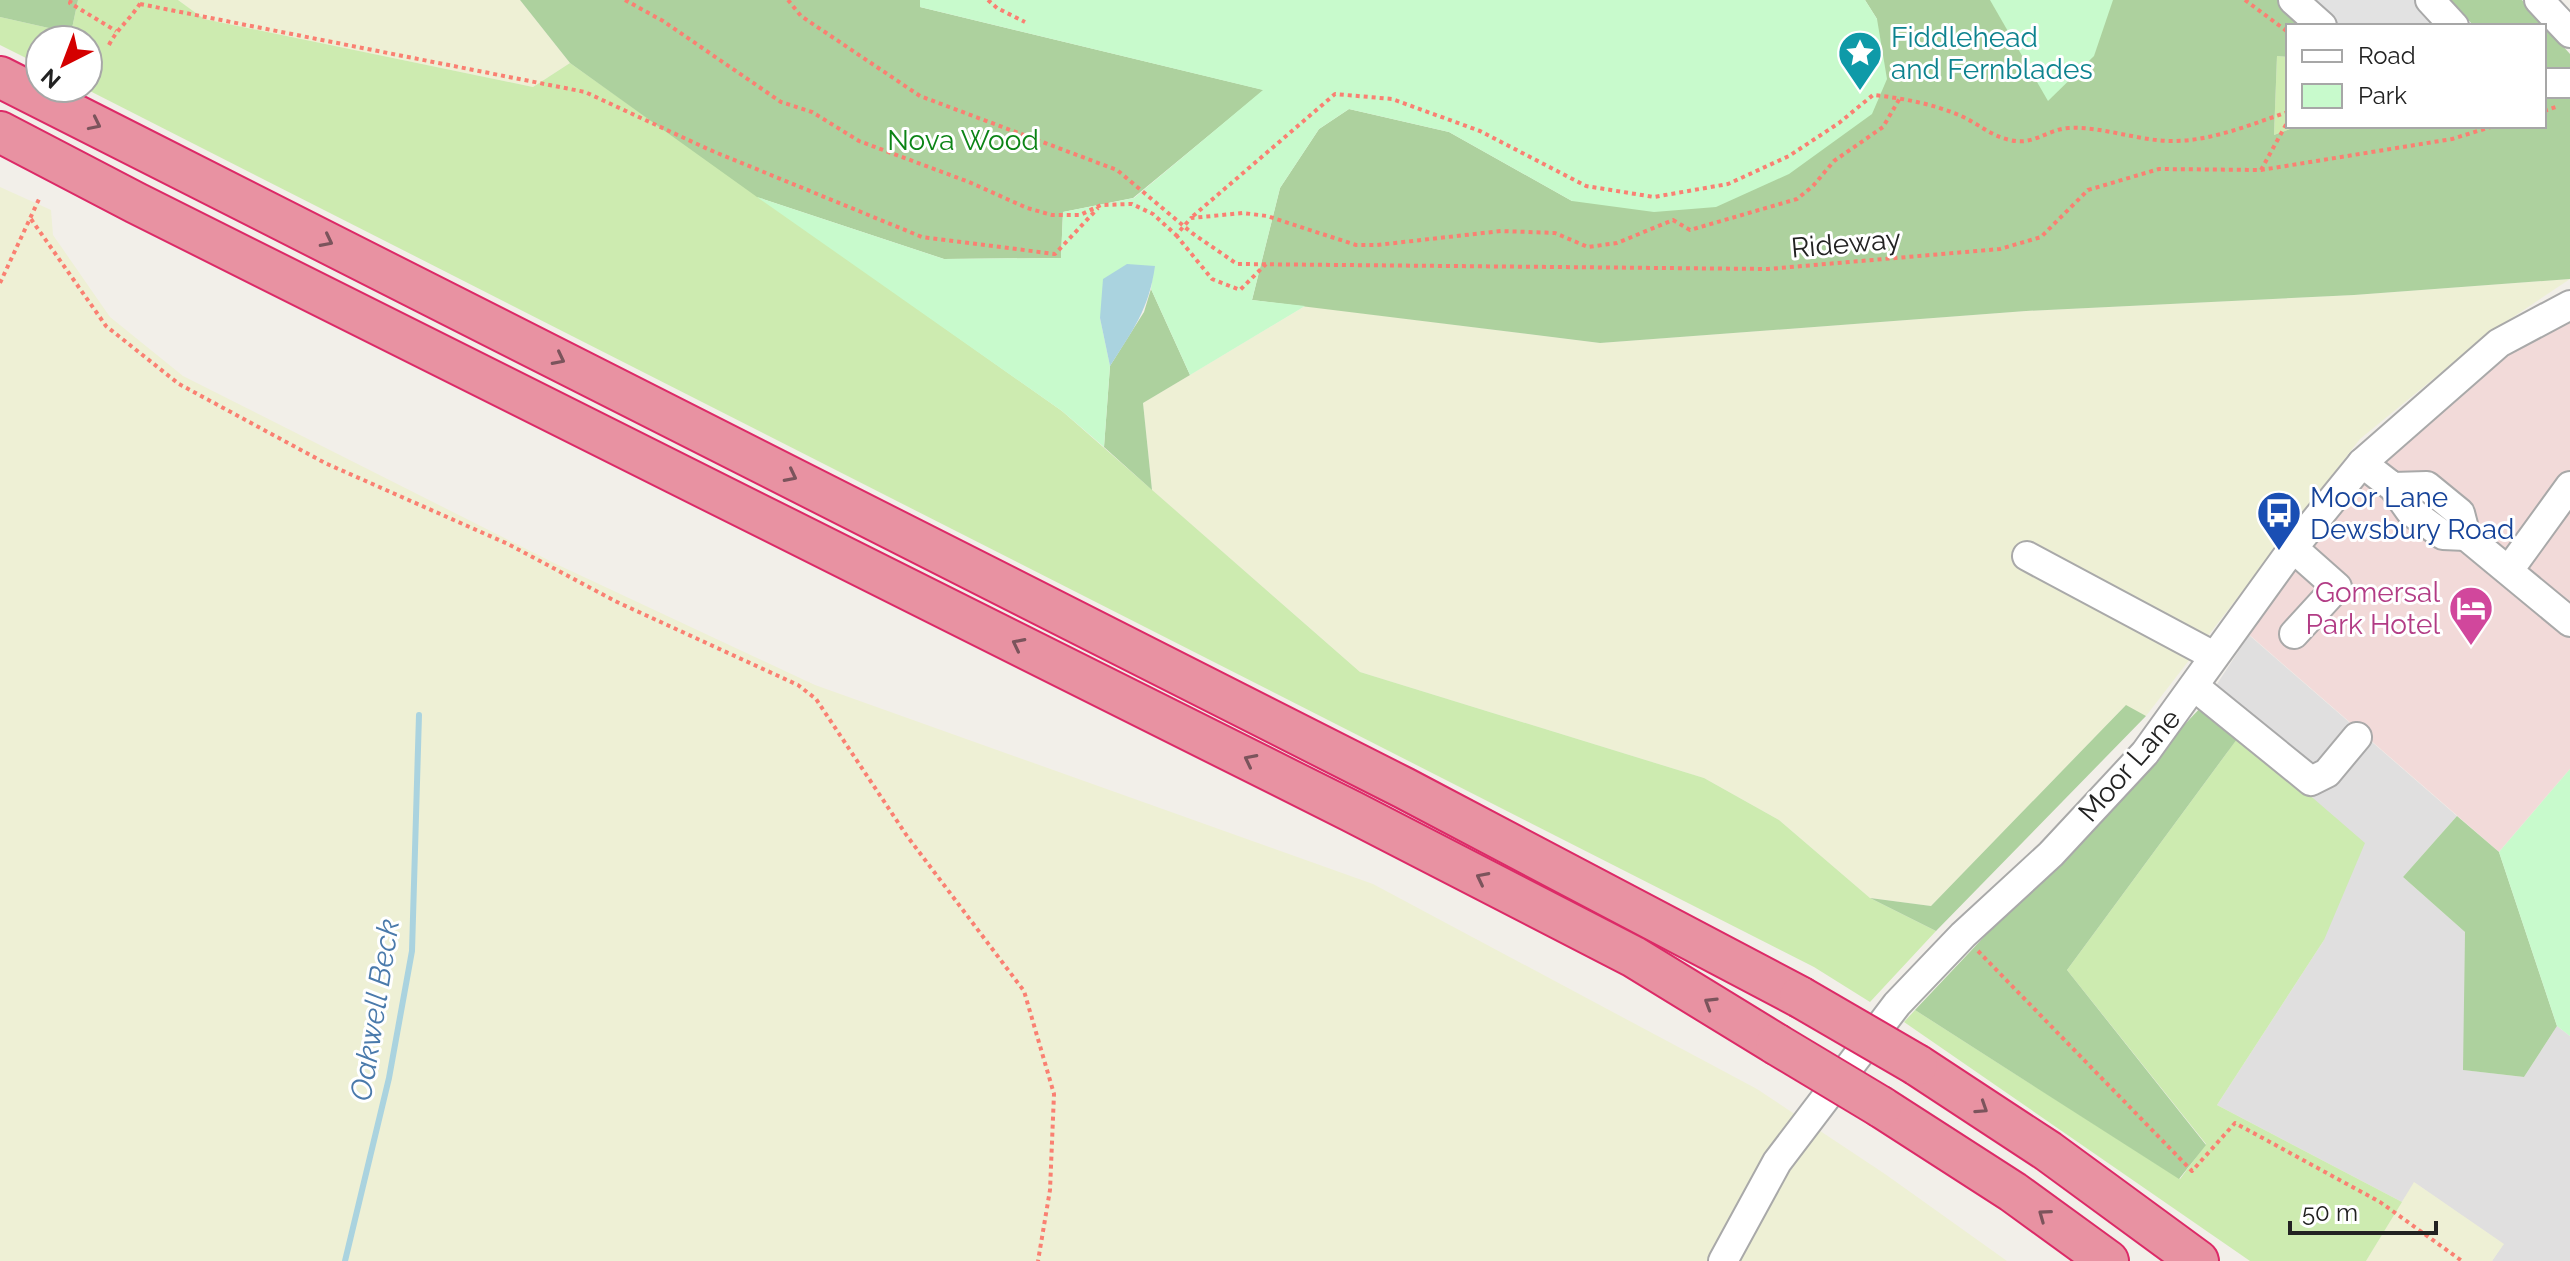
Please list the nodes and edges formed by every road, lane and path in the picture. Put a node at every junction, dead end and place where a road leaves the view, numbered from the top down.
1 (71, 0) edge
2 (625, 0) edge
3 (788, 0) edge
4 (988, 0) edge
5 (2245, 0) edge
6 (2293, 0) edge
7 (2430, 0) edge
8 (2539, 0) edge
9 (141, 2) edge
10 (1025, 22) dead end
11 (2320, 24) edge
12 (2452, 24) edge
13 (116, 31) junction
14 (2286, 31) edge
15 (2570, 33) edge
16 (109, 45) dead end
17 (0, 77) edge
18 (2546, 83) edge
19 (2570, 83) edge
20 (1900, 98) junction
21 (2286, 113) edge
22 (2286, 125) edge
23 (2488, 128) edge
24 (0, 132) edge
25 (2261, 170) junction
26 (40, 197) dead end
27 (1101, 205) junction
28 (1191, 218) junction
29 (31, 219) junction
30 (1184, 226) junction
31 (1176, 235) junction
32 (1266, 264) junction
33 (0, 283) edge
34 (2570, 305) edge
35 (2362, 463) junction
36 (2570, 486) edge
37 (2293, 548) junction
38 (2027, 556) dead end
39 (2509, 570) junction
40 (2570, 622) edge
41 (2294, 634) dead end
42 (2214, 656) junction
43 (2195, 687) junction
44 (2357, 737) dead end
45 (1963, 935) junction
46 (1038, 1261) edge
47 (1723, 1261) edge
48 (2108, 1261) edge
49 (2198, 1261) edge
50 (2462, 1261) edge

1 - 13 path
2 - 27 path
3 - 30 path, Rideway
4 - 10 path
5 - 14 path
6 - 11 street
7 - 12 street
8 - 15 street
9 - 13 path
9 - 27 path
13 - 16 path
17 -> 49 highway, bridge
18 - 19 street
20 - 21 path
20 - 28 path
20 - 28 path
22 - 25 path
23 - 25 path, Rideway
48 -> 24 highway, bridge
25 - 32 path, Rideway
26 - 29 path
27 - 31 path
28 - 30 path
29 - 33 path
29 - 46 path
30 - 31 path
30 - 32 path, Rideway
31 - 32 path
34 - 35 street, Moor Lane
35 - 37 street, Moor Lane
35 - 39 street
36 - 39 street
37 - 41 street
37 - 42 street, Moor Lane
38 - 42 street
39 - 40 street
42 - 43 street, Moor Lane
43 - 44 street
43 - 45 street, Moor Lane
45 - 47 street, Moor Lane
45 - 50 path

